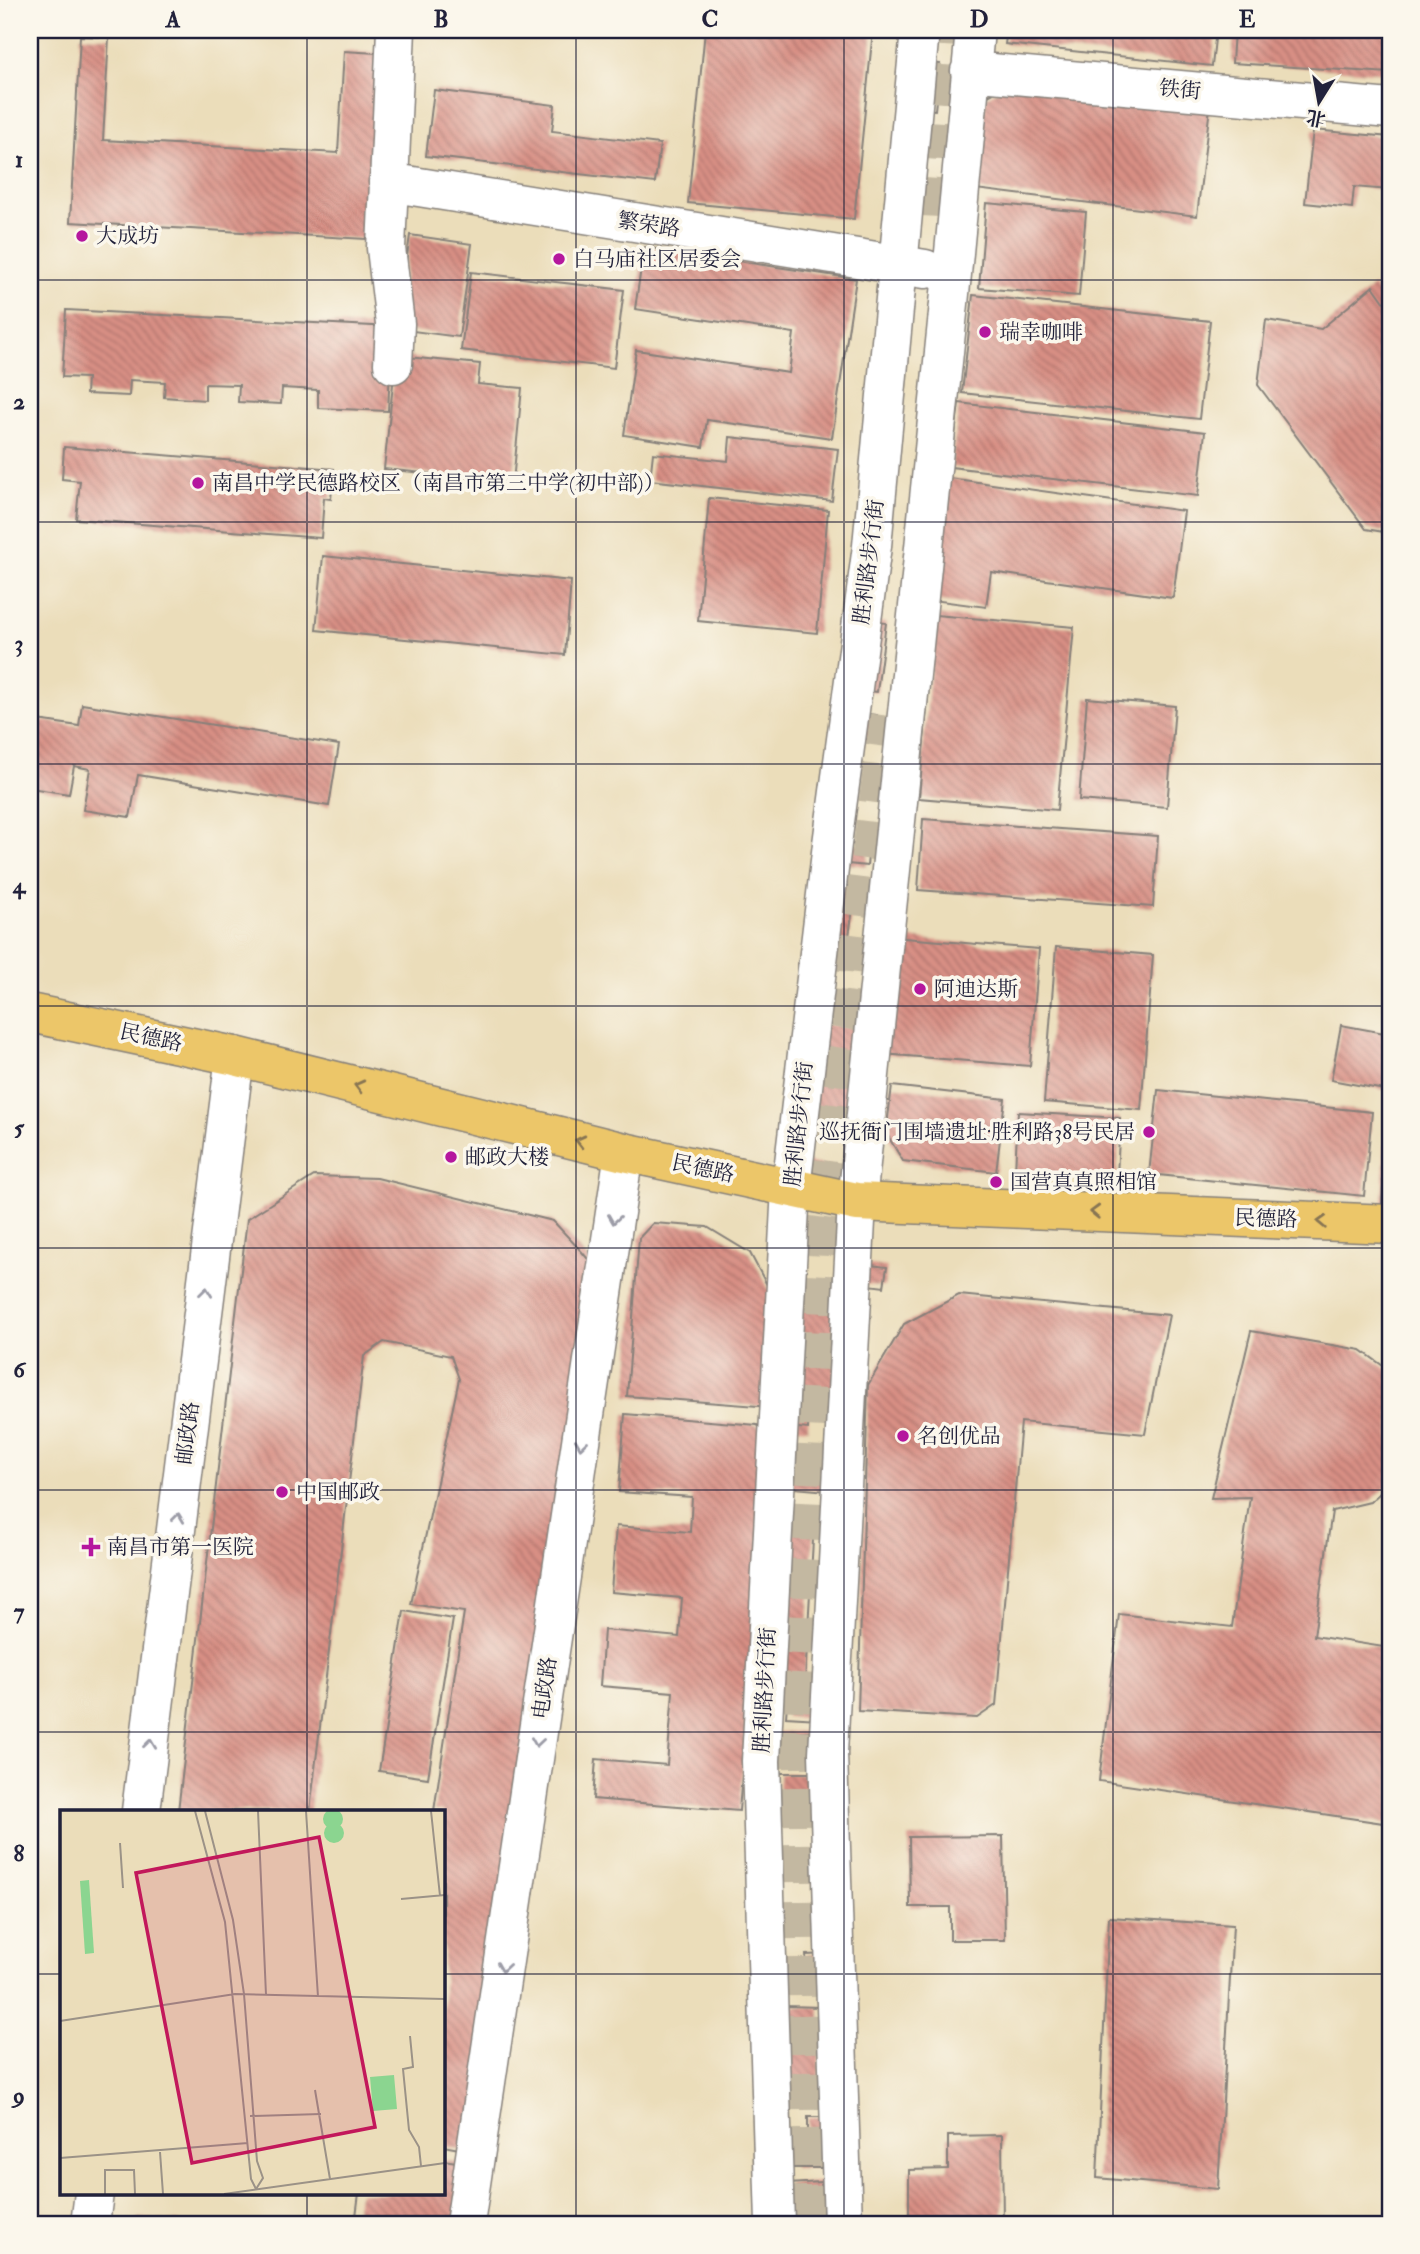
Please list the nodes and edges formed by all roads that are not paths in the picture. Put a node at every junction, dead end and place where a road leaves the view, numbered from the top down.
1 (396, 30) edge
2 (920, 30) edge
3 (975, 30) edge
4 (970, 71) junction
5 (1390, 108) edge
6 (388, 182) junction
7 (898, 265) junction
8 (952, 274) junction
9 (393, 364) dead end
10 (30, 1013) edge
11 (235, 1056) junction
12 (624, 1152) junction
13 (792, 1188) junction
14 (857, 1202) junction
15 (1390, 1224) edge
16 (141, 1810) edge
17 (94, 2194) edge
18 (90, 2224) edge
19 (465, 2224) edge
20 (775, 2224) edge
21 (843, 2224) edge

1 - 6 street
2 - 7 street, 胜利路步行街
3 - 4 street
4 - 5 street, 铁街
4 - 8 street
6 - 7 street, 繁荣路
6 - 9 street
7 - 8 street, 繁荣路
7 - 13 street, 胜利路步行街
8 - 14 street
10 - 11 main road, 民德路
12 -> 11 main road, 民德路
16 -> 11 street, 邮政路
12 - 13 main road, 民德路
12 -> 19 street, 电政路
13 - 14 main road, 民德路
13 - 20 street, 胜利路步行街
15 -> 14 main road, 民德路
14 - 21 street
17 - 18 street

